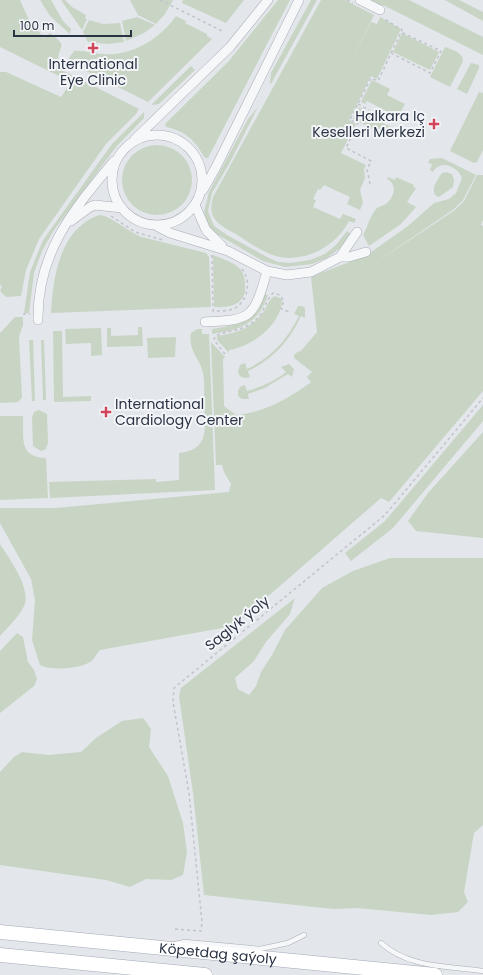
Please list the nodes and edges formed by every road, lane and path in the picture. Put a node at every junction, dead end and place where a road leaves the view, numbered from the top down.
1 (160, 0) edge
2 (268, 0) edge
3 (299, 0) edge
4 (347, 0) edge
5 (357, 2) edge
6 (379, 12) joint
7 (222, 31) dead end
8 (401, 32) junction
9 (391, 53) junction
10 (358, 104) junction
11 (369, 110) dead end
12 (133, 142) junction
13 (118, 156) junction
14 (370, 184) dead end
15 (200, 194) junction
16 (195, 205) junction
17 (122, 208) junction
18 (107, 214) dead end
19 (65, 225) junction
20 (154, 225) junction
21 (357, 232) dead end
22 (169, 241) dead end
23 (228, 251) junction
24 (366, 252) dead end
25 (218, 255) dead end
26 (340, 257) junction
27 (236, 264) dead end
28 (267, 271) junction
29 (23, 314) dead end
30 (38, 317) joint
31 (205, 322) dead end
32 (483, 398) edge
33 (175, 929) dead end
34 (0, 932) edge
35 (304, 935) dead end
36 (381, 944) dead end
37 (154, 947) junction
38 (0, 955) edge
39 (124, 967) junction
40 (483, 970) edge
41 (139, 975) edge
42 (205, 975) edge
43 (435, 975) edge

1 - 7 path
2 - 12 street
3 - 15 street
4 - 5 path
5 - 6 street
6 - 8 path
8 - 9 path
8 - 9 path
9 - 10 path
10 - 11 path
10 - 14 path
12 - 13 street
12 - 15 street
13 - 17 street
13 - 19 street
15 - 16 street
16 - 20 street
16 - 23 street
17 - 19 street
17 - 20 street
18 - 22 path
19 - 30 street
20 - 23 street
21 - 26 street
23 - 28 street
24 - 26 street
25 - 27 path
26 - 28 street
28 - 31 street
29 - 30 path
32 - 33 path, Saglyk ýoly
34 - 37 main road, Köpetdag şaýoly
35 - 37 lane
36 - 40 lane
37 - 43 main road, Köpetdag şaýoly
38 - 39 main road, Köpetdag şaýoly
39 - 41 lane
39 - 42 main road, Köpetdag şaýoly

